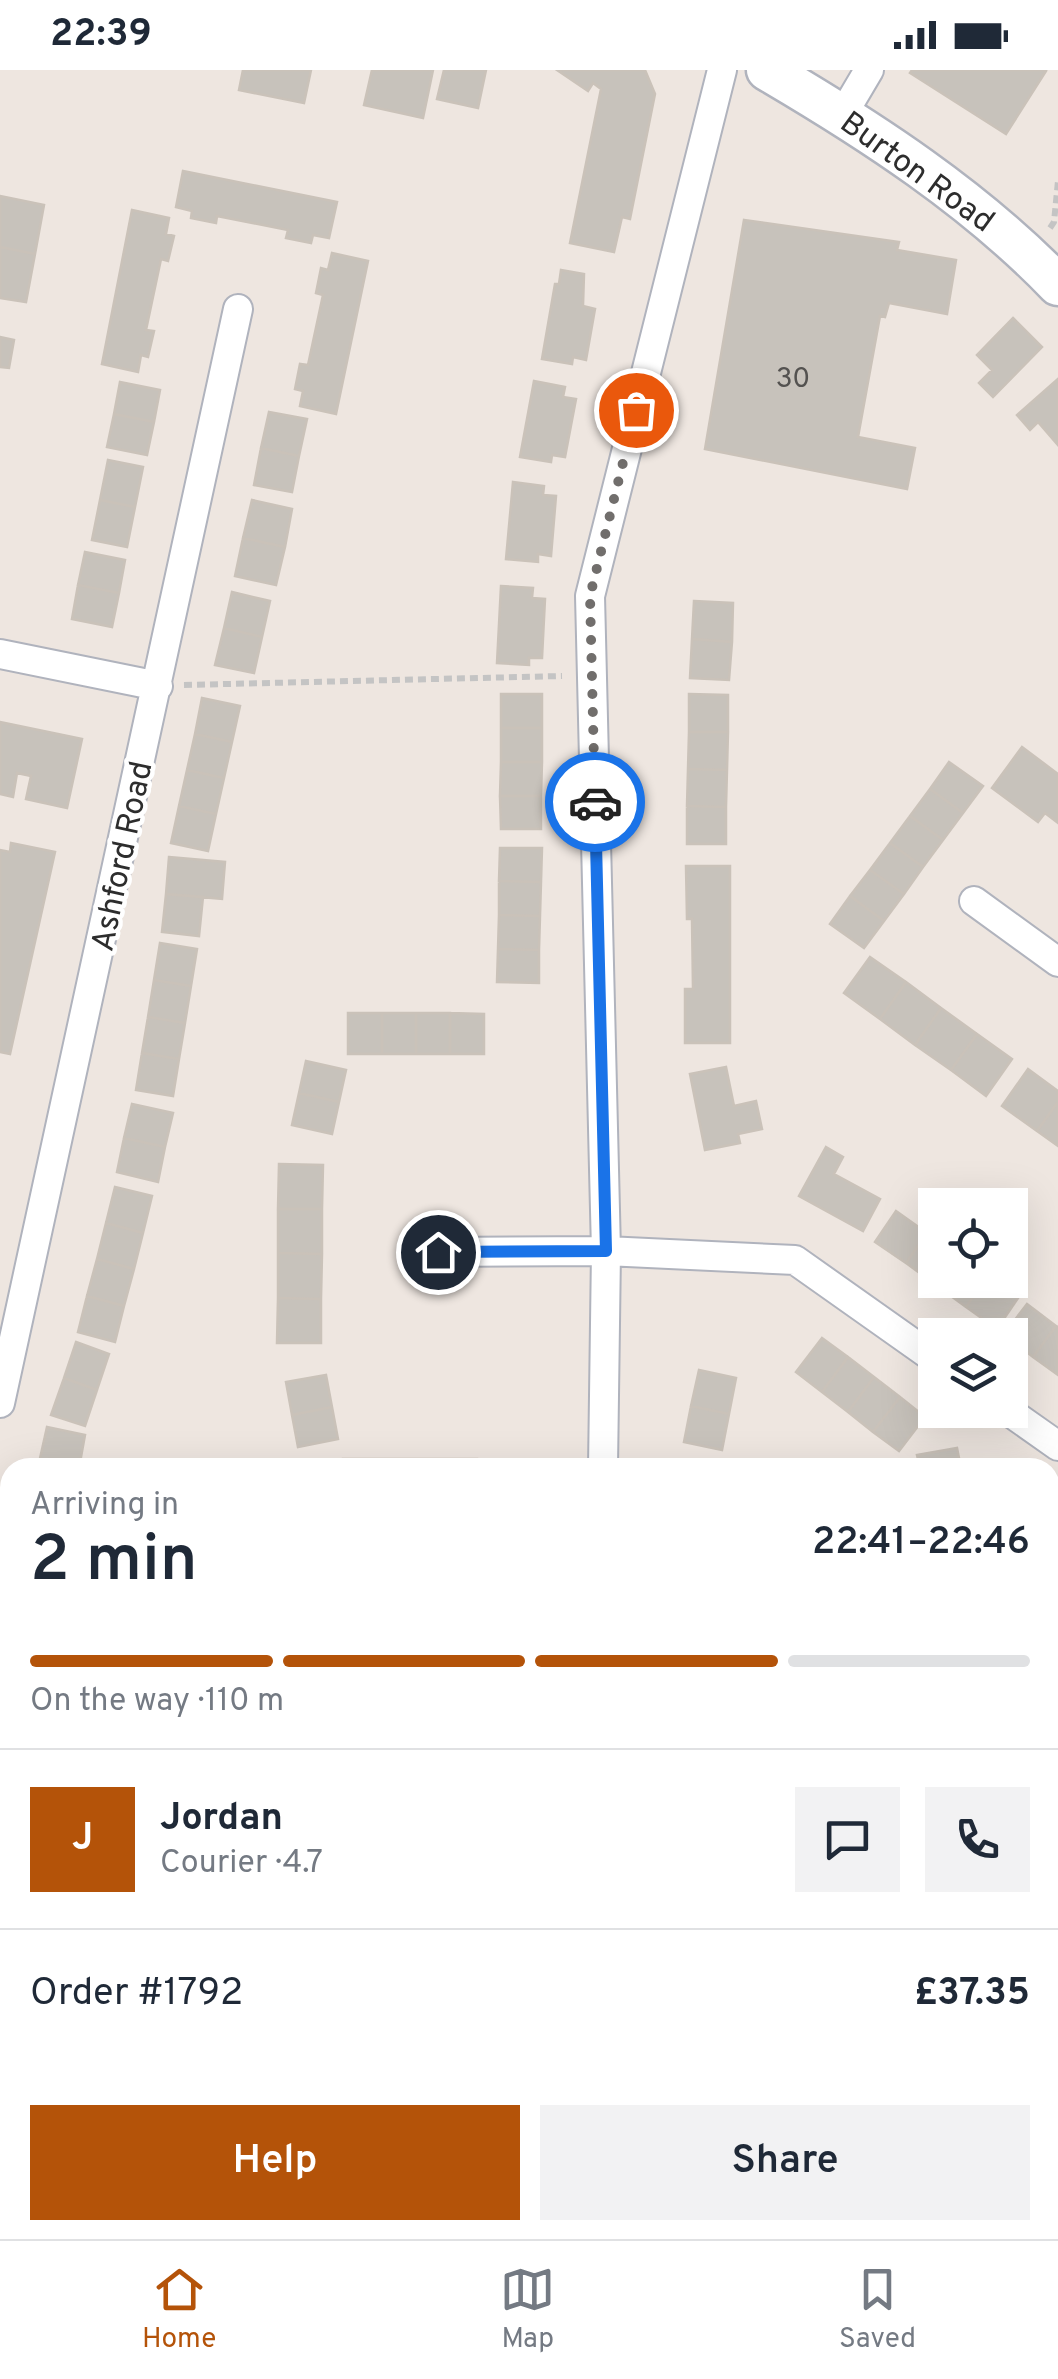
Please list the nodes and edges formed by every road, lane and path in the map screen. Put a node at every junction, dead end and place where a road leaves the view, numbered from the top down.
1 (722, 70) edge
2 (767, 70) edge
3 (869, 70) edge
4 (843, 114) junction
5 (1058, 285) edge
6 (238, 309) dead end
7 (0, 654) edge
8 (592, 675) junction
9 (158, 686) junction
10 (974, 901) dead end
11 (1058, 962) edge
12 (606, 1251) junction
13 (438, 1252) dead end
14 (918, 1347) edge
15 (0, 1402) edge
16 (1028, 1425) edge
17 (1058, 1446) edge
18 (603, 1458) edge

1 - 8 street
2 - 4 street, Burton Road
3 - 4 street
4 - 5 street, Burton Road
6 - 9 street, Ashford Road
7 - 9 street
8 - 9 path
8 - 12 street
9 - 15 street, Ashford Road
10 - 11 street
12 - 13 street
12 - 14 street
12 - 18 street
16 - 17 street

